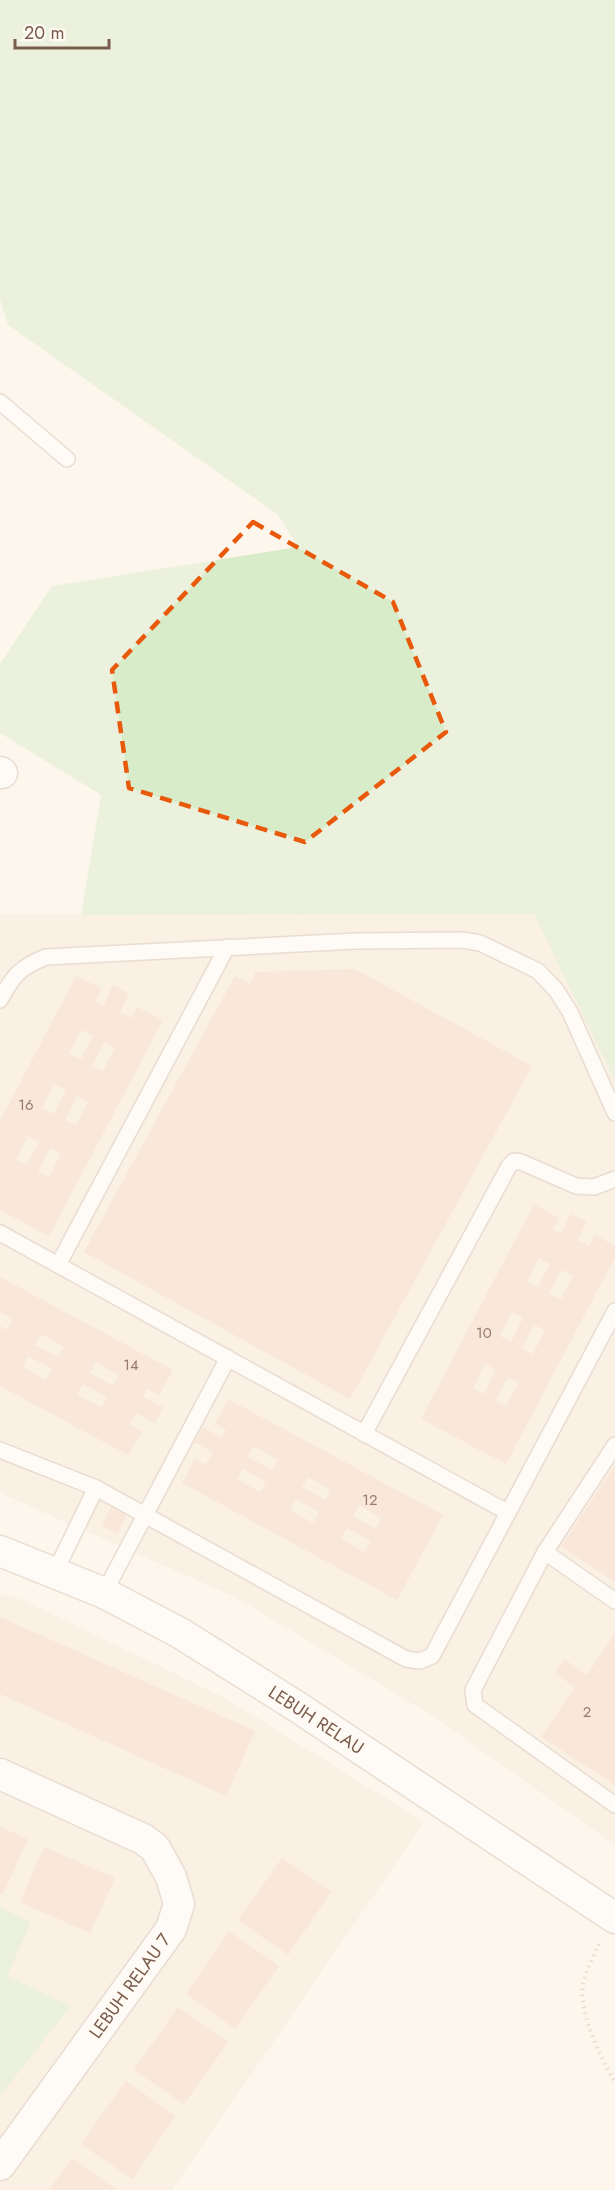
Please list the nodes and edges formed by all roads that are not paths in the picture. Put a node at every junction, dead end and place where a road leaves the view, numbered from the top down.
1 (0, 402) edge
2 (68, 459) dead end
3 (227, 947) junction
4 (0, 1000) edge
5 (615, 1113) edge
6 (615, 1179) edge
7 (0, 1233) edge
8 (58, 1265) junction
9 (615, 1311) edge
10 (228, 1358) junction
11 (364, 1434) junction
12 (615, 1445) edge
13 (0, 1450) edge
14 (96, 1488) junction
15 (507, 1512) junction
16 (145, 1514) junction
17 (0, 1551) edge
18 (544, 1552) junction
19 (55, 1572) junction
20 (104, 1593) junction
21 (615, 1600) edge
22 (0, 1774) edge
23 (615, 1805) edge
24 (613, 1917) edge
25 (0, 2165) edge

1 - 2 lane
3 - 4 lane
3 - 5 lane
3 - 8 lane
6 - 11 lane
7 - 8 lane
8 - 10 lane
9 - 15 lane
10 - 11 lane
10 - 16 lane
11 - 15 lane
12 - 18 lane
13 - 14 lane
14 - 16 lane
14 - 19 lane
15 - 16 lane
16 - 20 lane
17 - 19 street, LEBUH RELAU
18 - 21 lane
18 - 23 lane
19 - 20 street, LEBUH RELAU
20 - 24 street, LEBUH RELAU
22 - 25 street, LEBUH RELAU 7

